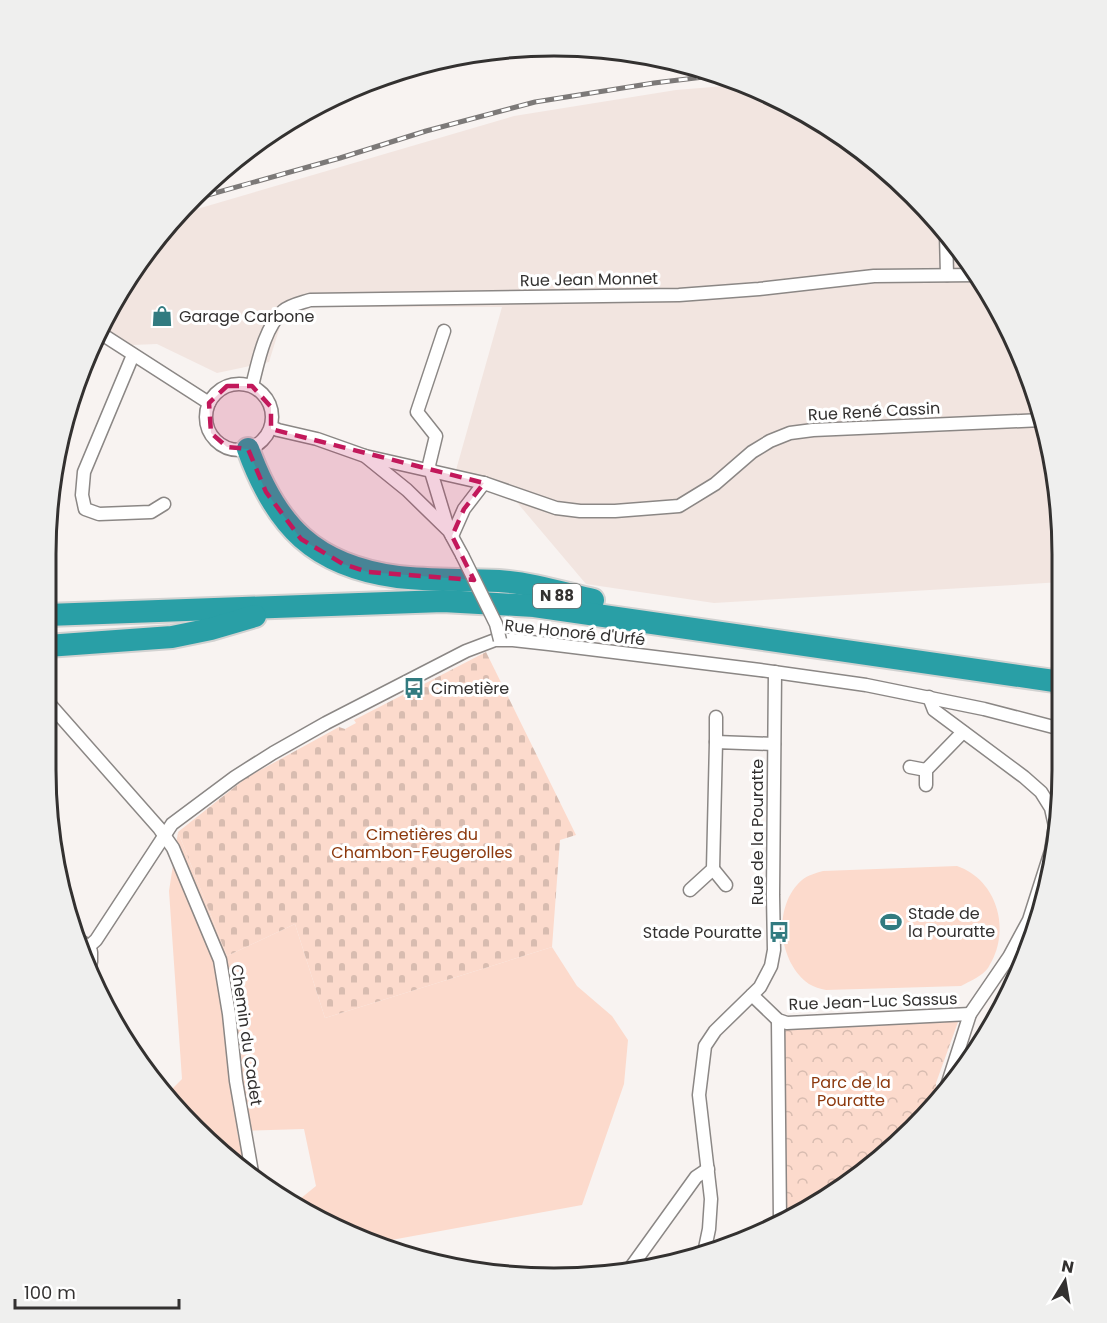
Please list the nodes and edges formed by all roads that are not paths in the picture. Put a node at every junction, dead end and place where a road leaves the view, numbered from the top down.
1 (946, 247) edge
2 (947, 275) junction
3 (967, 275) edge
4 (444, 331) dead end
5 (105, 337) edge
6 (133, 355) junction
7 (252, 386) junction
8 (209, 403) junction
9 (1034, 420) edge
10 (271, 427) junction
11 (248, 449) junction
12 (365, 456) junction
13 (430, 472) junction
14 (484, 483) junction
15 (164, 504) dead end
16 (451, 534) junction
17 (593, 600) junction
18 (56, 601) edge
19 (302, 605) junction
20 (56, 615) edge
21 (500, 639) junction
22 (56, 645) edge
23 (1052, 666) edge
24 (775, 672) junction
25 (1052, 681) edge
26 (929, 697) junction
27 (56, 711) edge
28 (716, 717) dead end
29 (1052, 727) edge
30 (963, 732) junction
31 (716, 742) junction
32 (774, 744) junction
33 (910, 767) dead end
34 (926, 770) junction
35 (926, 785) dead end
36 (1050, 800) edge
37 (163, 836) junction
38 (713, 868) junction
39 (726, 885) dead end
40 (690, 890) dead end
41 (1027, 924) edge
42 (88, 948) edge
43 (752, 995) junction
44 (970, 1014) junction
45 (778, 1020) junction
46 (953, 1068) edge
47 (251, 1166) edge
48 (708, 1169) junction
49 (780, 1213) edge
50 (706, 1244) edge
51 (635, 1261) edge

1 - 2 street
2 - 3 street, Rue Jean Monnet
2 - 7 street, Rue Jean Monnet
4 - 13 street
5 - 6 street
6 - 8 street
6 - 15 street
7 - 8 street
7 - 10 street
8 - 11 street
9 - 14 street, Rue René Cassin
10 - 11 street
10 - 12 street
11 - 17 highway, N 88
12 - 13 street, Rue René Cassin
12 - 16 street
13 - 14 street, Rue René Cassin
13 - 16 street
14 - 16 street
16 - 21 street, bridge
17 - 18 highway, N 88
17 - 23 highway, N 88
19 - 20 highway, N 88
19 - 22 highway
19 - 25 highway, N 88
21 - 24 street, Rue Honoré d'Urfé
21 - 37 street, Rue Honoré d'Urfé
24 - 26 street, Rue Honoré d'Urfé
24 - 32 street, Rue de la Pouratte
26 - 29 street, Rue Honoré d'Urfé
26 - 30 street
27 - 37 street, Chemin du Cadet
28 - 31 street
30 - 34 street
30 - 36 street
31 - 32 street
31 - 38 street
32 - 43 street, Rue de la Pouratte
33 - 34 street
34 - 35 street
37 - 42 street, Rue Honoré d'Urfé
37 - 47 street, Chemin du Cadet
38 - 39 street
38 - 40 street
41 - 44 street
43 - 45 street, Rue Jean-Luc Sassus
43 - 48 street, Rue de la Pouratte
44 - 45 street, Rue Jean-Luc Sassus
44 - 46 street
45 - 49 street
48 - 50 street, Rue de la Pouratte
48 - 51 street

